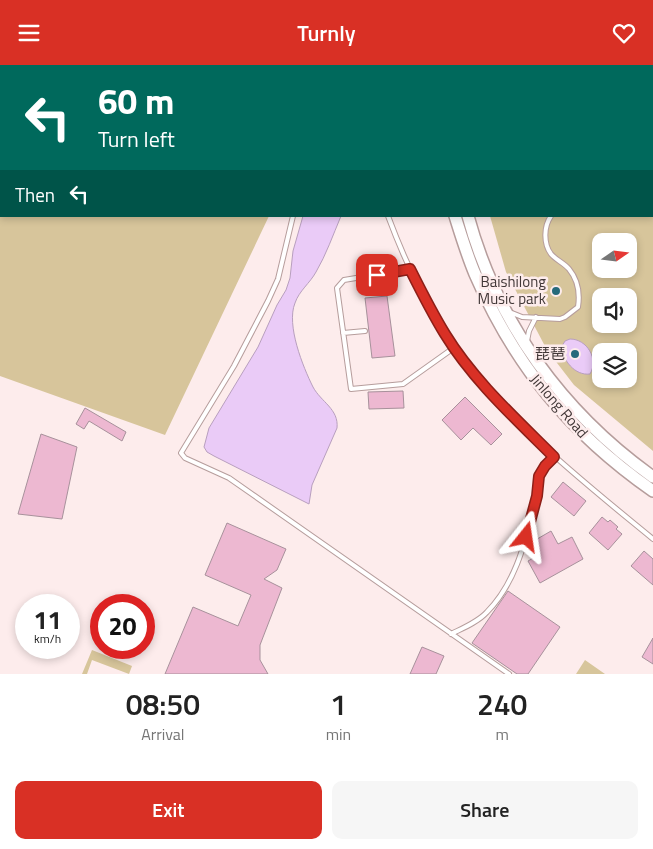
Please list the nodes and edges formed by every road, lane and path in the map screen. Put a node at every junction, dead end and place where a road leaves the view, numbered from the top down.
1 (293, 217) edge
2 (388, 217) edge
3 (455, 217) edge
4 (468, 217) edge
5 (550, 217) edge
6 (410, 269) junction
7 (504, 309) junction
8 (536, 317) junction
9 (365, 331) dead end
10 (344, 333) junction
11 (455, 347) junction
12 (529, 351) junction
13 (554, 457) junction
14 (653, 477) edge
15 (653, 491) edge
16 (653, 539) edge
17 (451, 634) junction
18 (509, 674) edge

1 - 17 lane
2 - 6 lane
3 - 15 main road, Jinlong Road
4 - 7 main road, Jinlong Road
5 - 8 lane
6 - 10 lane
6 - 11 lane
7 - 8 lane
7 - 12 main road, Jinlong Road
8 - 12 lane
9 - 10 lane
10 - 11 lane
11 - 13 lane
12 - 14 main road, Jinlong Road
13 - 16 lane
13 - 17 lane
17 - 18 lane

